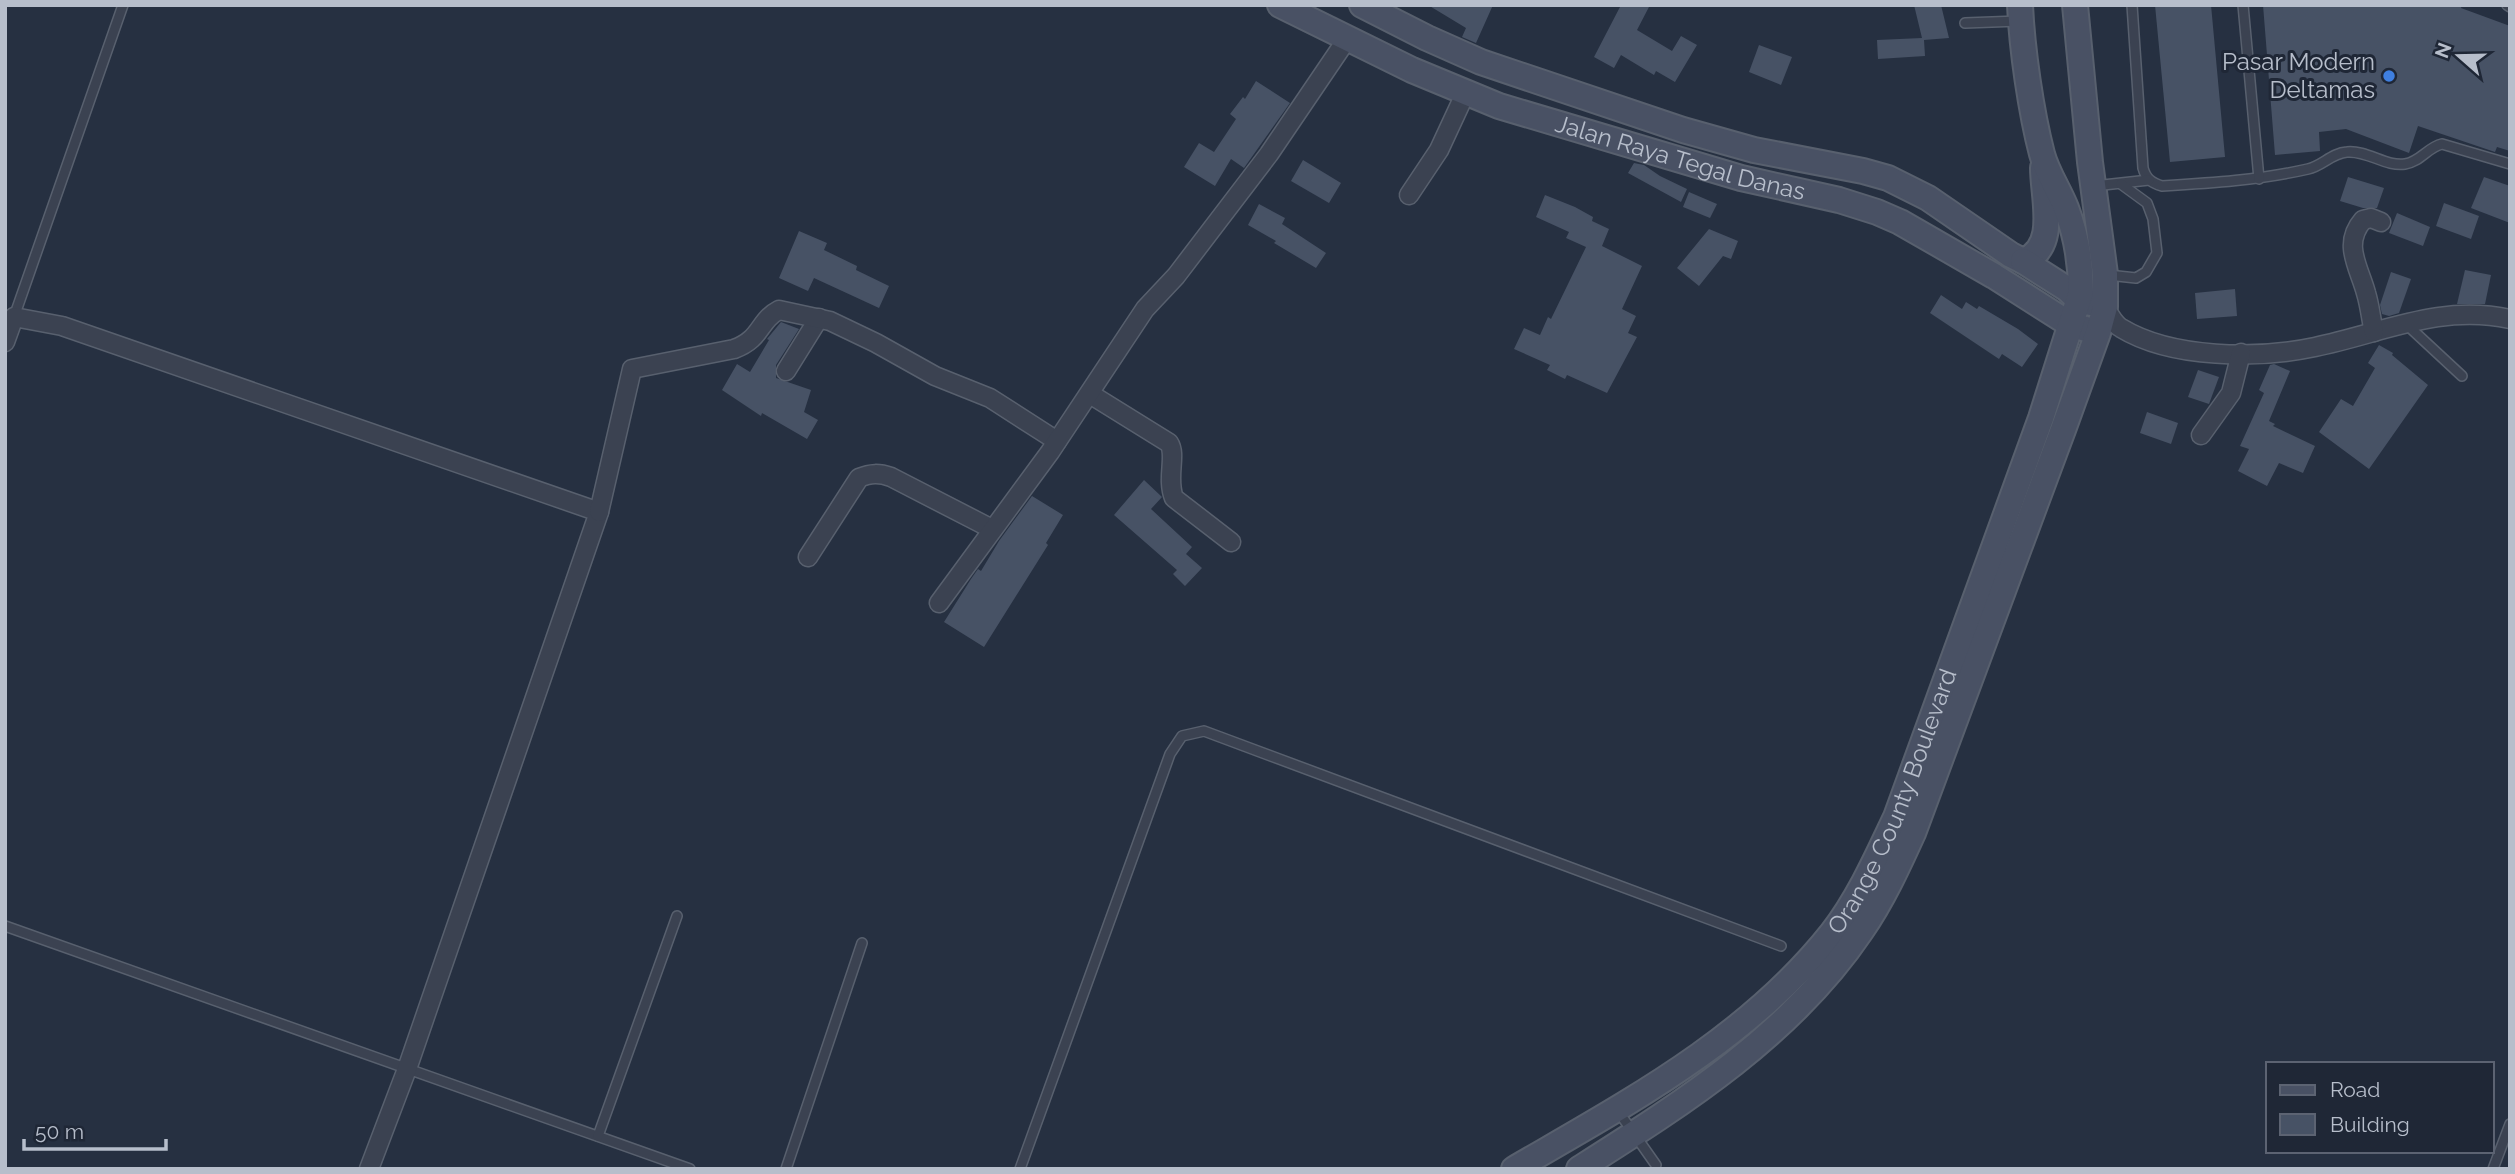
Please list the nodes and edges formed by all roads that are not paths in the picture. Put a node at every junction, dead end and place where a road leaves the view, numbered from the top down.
1 (123, 5) edge
2 (1280, 5) edge
3 (1362, 5) edge
4 (2076, 5) edge
5 (2132, 5) edge
6 (2243, 5) edge
7 (2020, 13) edge
8 (1965, 23) dead end
9 (1427, 38) junction
10 (1347, 39) junction
11 (1412, 70) junction
12 (1465, 93) junction
13 (2042, 157) junction
14 (2090, 162) junction
15 (2510, 164) edge
16 (2259, 179) junction
17 (2149, 180) junction
18 (2121, 184) junction
19 (2093, 187) junction
20 (1409, 195) dead end
21 (2381, 222) dead end
22 (2023, 261) junction
23 (2082, 286) junction
24 (2035, 300) junction
25 (10, 315) edge
26 (819, 318) junction
27 (2510, 319) edge
28 (2107, 322) junction
29 (2406, 324) junction
30 (2071, 325) junction
31 (2375, 331) junction
32 (5, 342) edge
33 (2241, 353) junction
34 (786, 371) dead end
35 (2462, 376) dead end
36 (1090, 394) junction
37 (2201, 435) dead end
38 (1058, 441) junction
39 (599, 512) junction
40 (992, 529) junction
41 (1231, 542) dead end
42 (808, 558) dead end
43 (939, 603) dead end
44 (677, 916) dead end
45 (5, 926) edge
46 (862, 943) dead end
47 (1780, 946) dead end
48 (407, 1069) junction
49 (1617, 1109) junction
50 (2510, 1124) edge
51 (1635, 1134) junction
52 (598, 1136) junction
53 (1656, 1165) dead end
54 (369, 1169) edge
55 (690, 1169) edge
56 (786, 1169) edge
57 (1020, 1169) edge
58 (1514, 1169) edge
59 (1579, 1169) edge
60 (2493, 1169) edge

1 - 25 lane
2 - 10 main road, Jalan Raya Tegal Danas
3 - 9 main road, Jalan Raya Tegal Danas
4 - 14 main road
5 - 17 lane
6 - 16 lane
7 - 8 lane
7 - 13 main road
9 - 11 main road
9 - 22 main road, Jalan Raya Tegal Danas
10 - 11 main road, Jalan Raya Tegal Danas
10 - 36 street
11 - 12 main road, Jalan Raya Tegal Danas
12 - 20 street
12 - 24 main road, Jalan Raya Tegal Danas
13 - 14 main road
13 - 22 main road
13 - 23 main road
14 - 19 main road
15 - 16 lane
16 - 17 lane
17 - 18 lane
18 - 19 lane
18 - 23 lane
19 - 23 main road, Orange County Boulevard
21 - 31 street
22 - 23 main road, Jalan Raya Tegal Danas
23 - 24 main road
23 - 28 main road
23 - 30 main road, Orange County Boulevard
24 - 30 main road, Jalan Raya Tegal Danas
25 - 32 street
25 - 39 street
26 - 34 street
26 - 38 street
26 - 39 street
27 - 29 street
28 - 30 main road, Jalan Raya Tegal Danas
28 - 33 street
28 - 51 main road, Orange County Boulevard
29 - 31 street
29 - 35 lane
30 - 49 main road, Orange County Boulevard
31 - 33 street
33 - 37 street
36 - 38 street
36 - 41 street
38 - 40 street
39 - 48 street
40 - 42 street
40 - 43 street
44 - 52 lane
45 - 48 lane
46 - 56 lane
47 - 57 lane
48 - 52 lane
48 - 54 street
49 - 51 lane
49 - 58 main road, Orange County Boulevard
50 - 60 lane
51 - 53 lane
51 - 59 main road, Orange County Boulevard
52 - 55 lane

